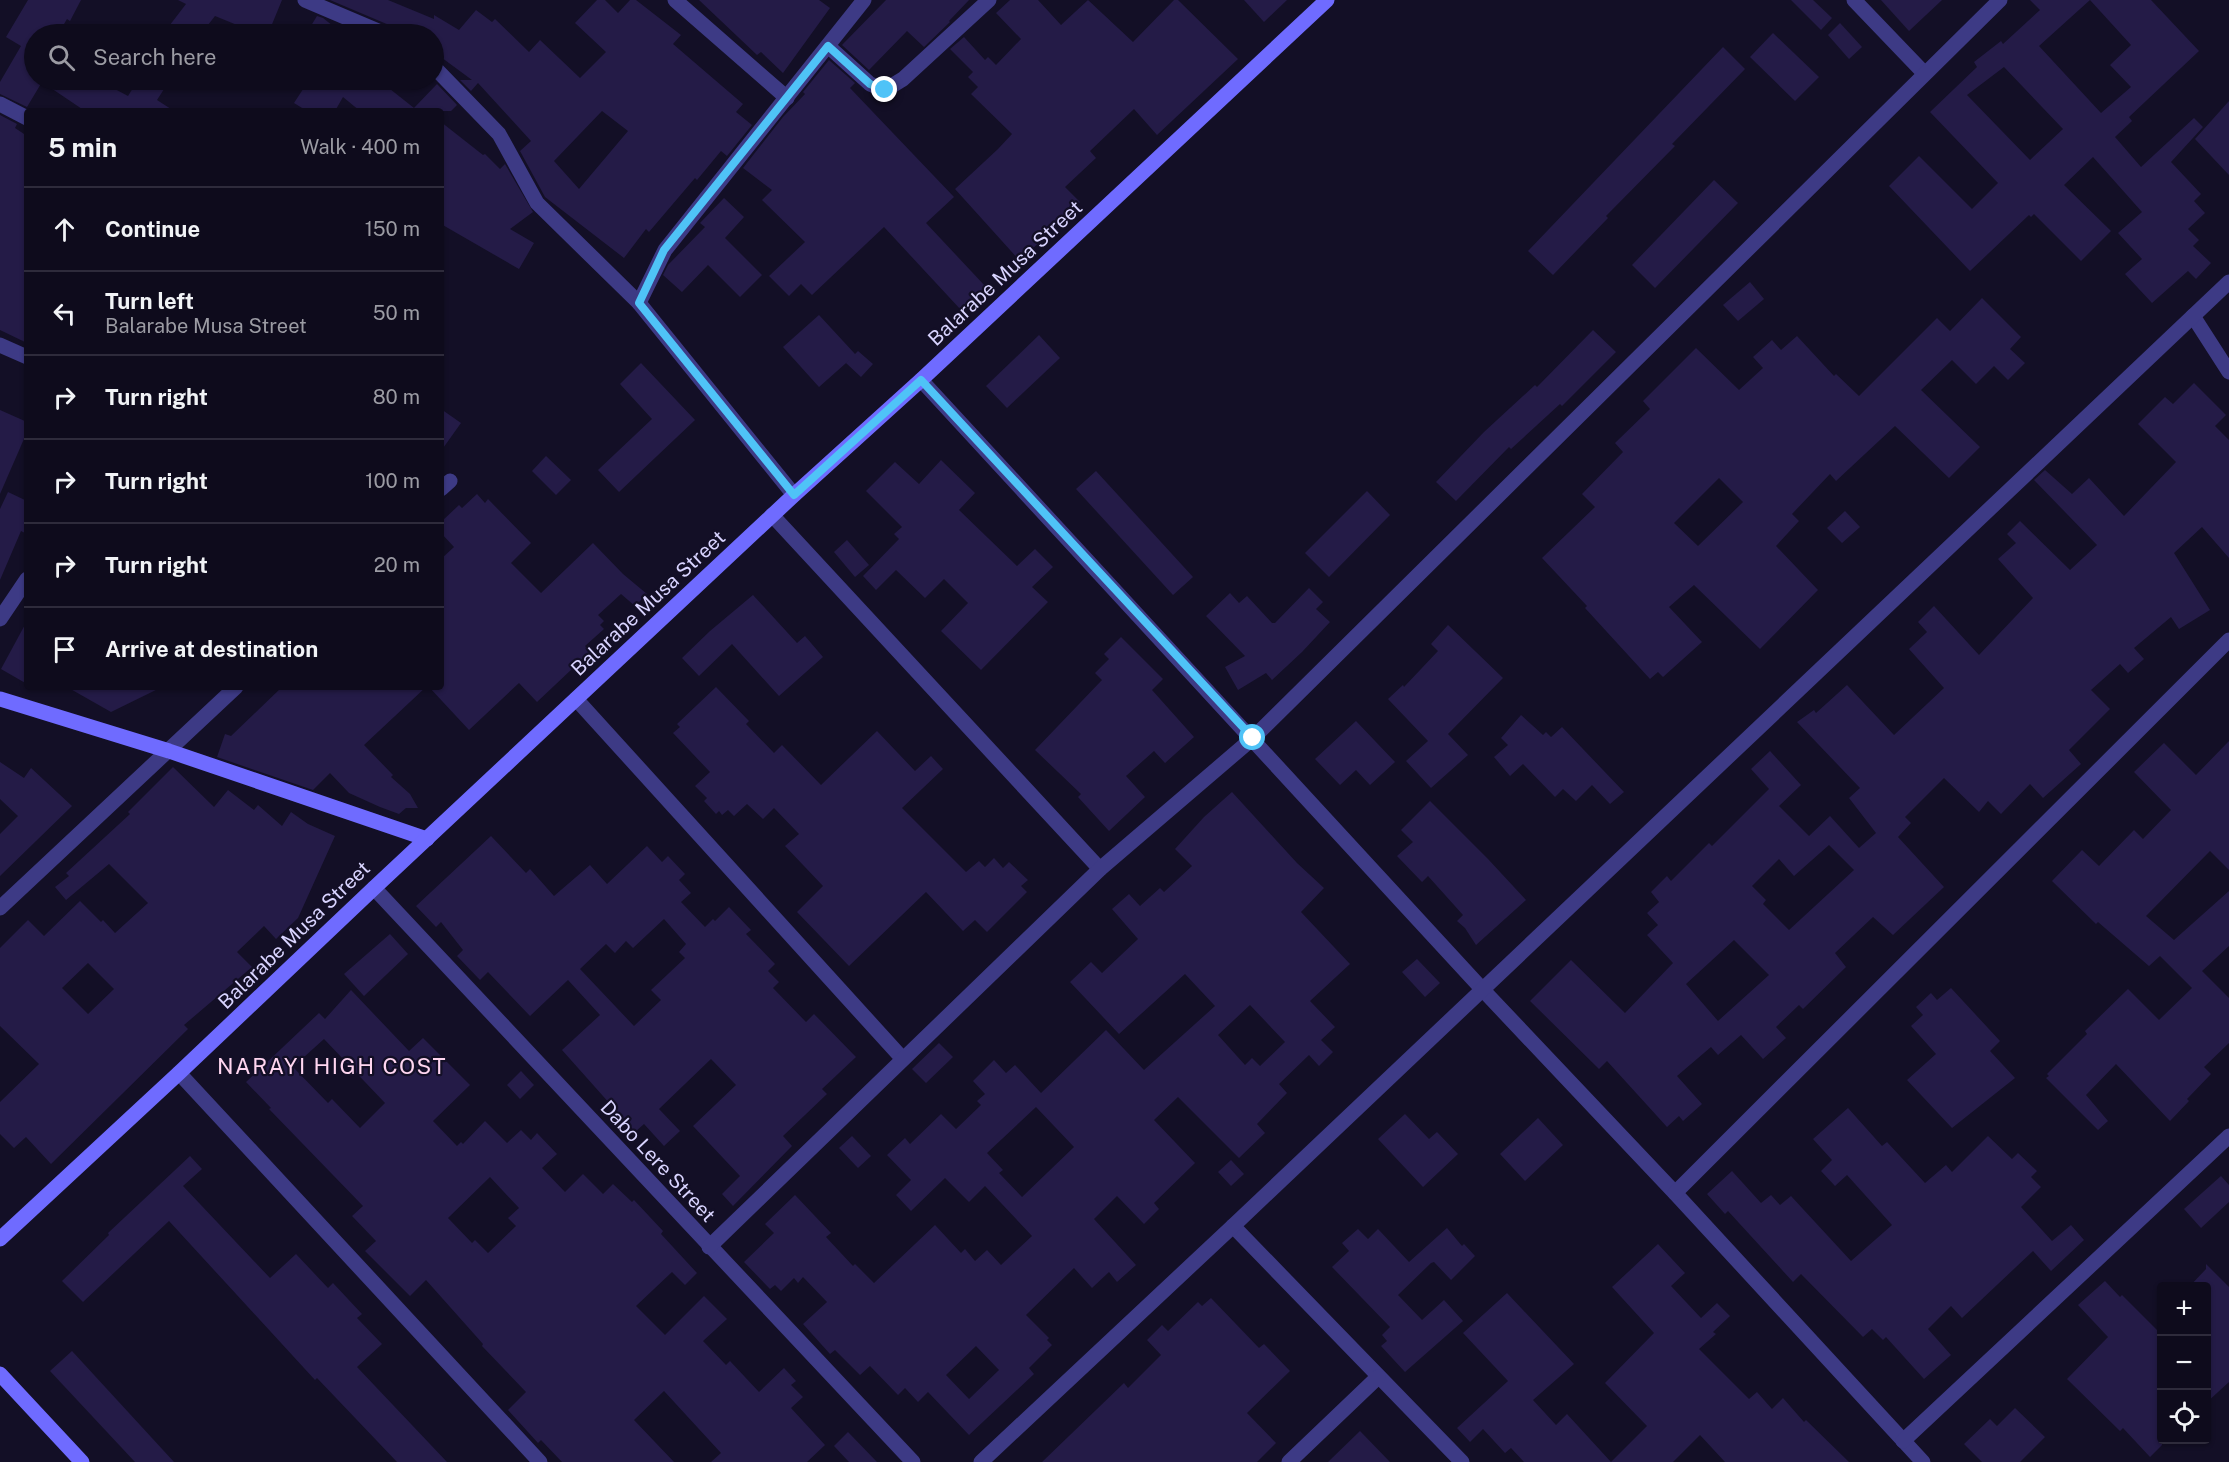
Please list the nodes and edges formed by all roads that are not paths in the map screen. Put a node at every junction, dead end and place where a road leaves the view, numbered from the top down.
1 (305, 0) edge
2 (675, 0) edge
3 (864, 0) edge
4 (989, 0) edge
5 (1327, 0) edge
6 (1854, 0) edge
7 (2000, 0) edge
8 (362, 24) edge
9 (828, 46) junction
10 (1924, 73) junction
11 (444, 76) edge
12 (787, 98) junction
13 (0, 104) edge
14 (24, 116) edge
15 (2229, 282) edge
16 (639, 303) junction
17 (2193, 316) junction
18 (0, 345) edge
19 (24, 356) edge
20 (2229, 372) edge
21 (921, 380) junction
22 (794, 495) junction
23 (772, 515) junction
24 (24, 583) edge
25 (0, 619) edge
26 (2229, 640) edge
27 (233, 690) edge
28 (0, 699) edge
29 (576, 699) junction
30 (1253, 738) junction
31 (169, 751) junction
32 (427, 839) junction
33 (1100, 869) junction
34 (374, 888) junction
35 (0, 908) edge
36 (1483, 990) junction
37 (902, 1058) junction
38 (179, 1073) junction
39 (2229, 1136) edge
40 (1675, 1193) junction
41 (1233, 1226) junction
42 (0, 1239) edge
43 (709, 1247) junction
44 (0, 1374) edge
45 (1378, 1377) junction
46 (1903, 1441) junction
47 (82, 1462) edge
48 (540, 1462) edge
49 (914, 1462) edge
50 (981, 1462) edge
51 (1290, 1462) edge
52 (1462, 1462) edge
53 (1923, 1462) edge

1 - 8 street
2 - 12 street
3 - 9 street
4 - 9 street
5 - 21 street, Balarabe Musa Street
6 - 10 street
7 - 10 street
9 - 12 street
10 - 30 street
11 - 16 street
12 - 16 street
13 - 14 street
15 - 17 street
16 - 22 street
17 - 20 street
17 - 36 street
18 - 19 street
21 - 22 street, Balarabe Musa Street
21 - 30 street
22 - 23 street, Balarabe Musa Street
23 - 29 street, Balarabe Musa Street
23 - 33 street
24 - 25 street
26 - 40 street
27 - 31 street
28 - 31 street
29 - 32 street, Balarabe Musa Street
29 - 37 street
30 - 33 street
30 - 36 street
31 - 32 street
31 - 35 street
32 - 34 street, Balarabe Musa Street
33 - 37 street
34 - 38 street, Balarabe Musa Street
34 - 43 street, Dabo Lere Street
36 - 40 street
36 - 41 street
37 - 43 street
38 - 42 street, Balarabe Musa Street
38 - 48 street
39 - 46 street
40 - 46 street
41 - 45 street
41 - 50 street
43 - 49 street, Dabo Lere Street
44 - 47 street
45 - 51 street
45 - 52 street
46 - 53 street

